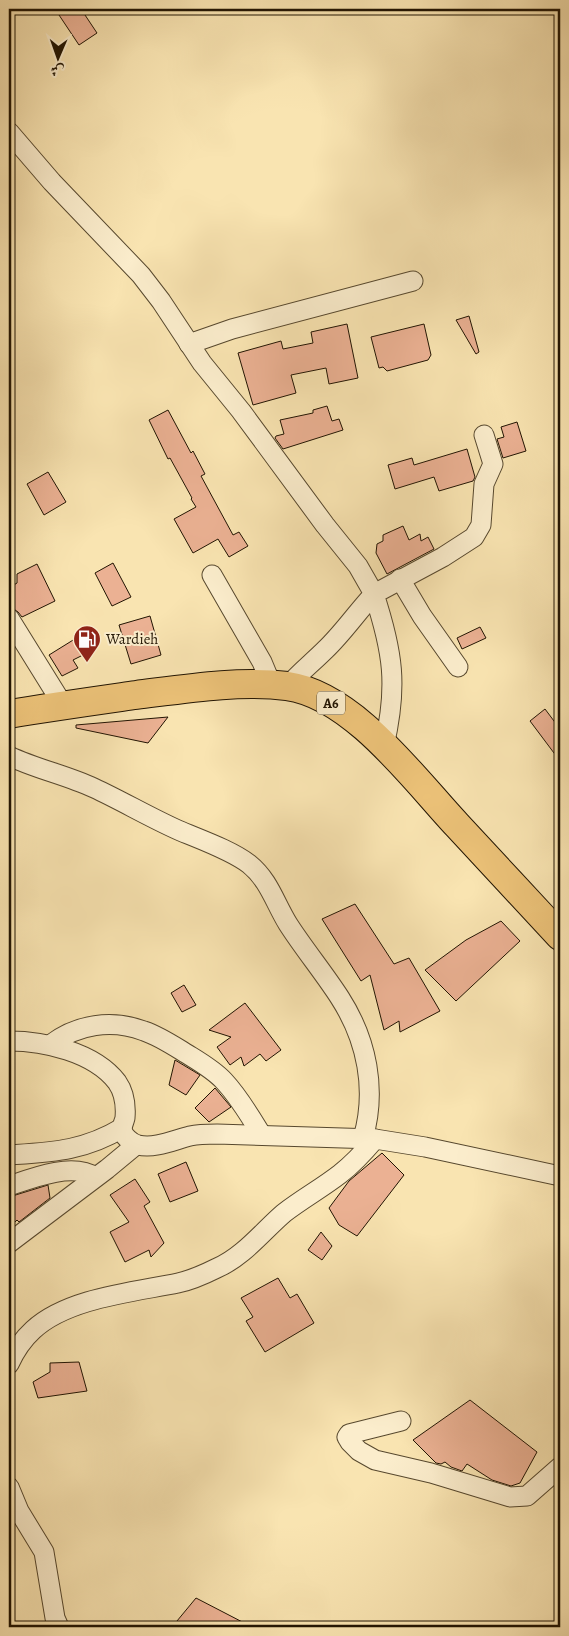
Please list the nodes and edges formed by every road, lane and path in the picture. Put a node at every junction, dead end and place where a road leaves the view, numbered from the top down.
1 (9, 132) edge
2 (413, 281) dead end
3 (189, 344) junction
4 (484, 435) dead end
5 (212, 575) dead end
6 (400, 580) junction
7 (374, 594) junction
8 (9, 618) edge
9 (458, 667) dead end
10 (280, 686) junction
11 (63, 705) junction
12 (9, 714) edge
13 (384, 746) junction
14 (9, 756) edge
15 (560, 936) edge
16 (9, 1041) edge
17 (50, 1045) junction
18 (122, 1128) junction
19 (261, 1134) junction
20 (369, 1139) junction
21 (136, 1145) junction
22 (9, 1155) edge
23 (560, 1176) edge
24 (95, 1177) junction
25 (9, 1186) edge
26 (9, 1243) edge
27 (9, 1364) edge
28 (401, 1421) dead end
29 (560, 1467) edge
30 (9, 1487) edge
31 (59, 1627) edge

1 - 3 street
2 - 3 street
3 - 7 street
4 - 6 street
5 - 10 street
6 - 7 street
6 - 9 street
7 - 10 street
7 - 13 street
8 - 11 street
10 - 11 highway, A6
10 - 13 highway, A6
11 - 12 highway, A6
13 - 15 highway, A6
14 - 20 street
16 - 17 street
17 - 18 street
17 - 19 street
18 - 21 street
18 - 22 street
19 - 20 street
19 - 21 street
20 - 23 street
20 - 27 street
21 - 24 street
24 - 25 street
24 - 26 street
28 - 29 street
30 - 31 street

